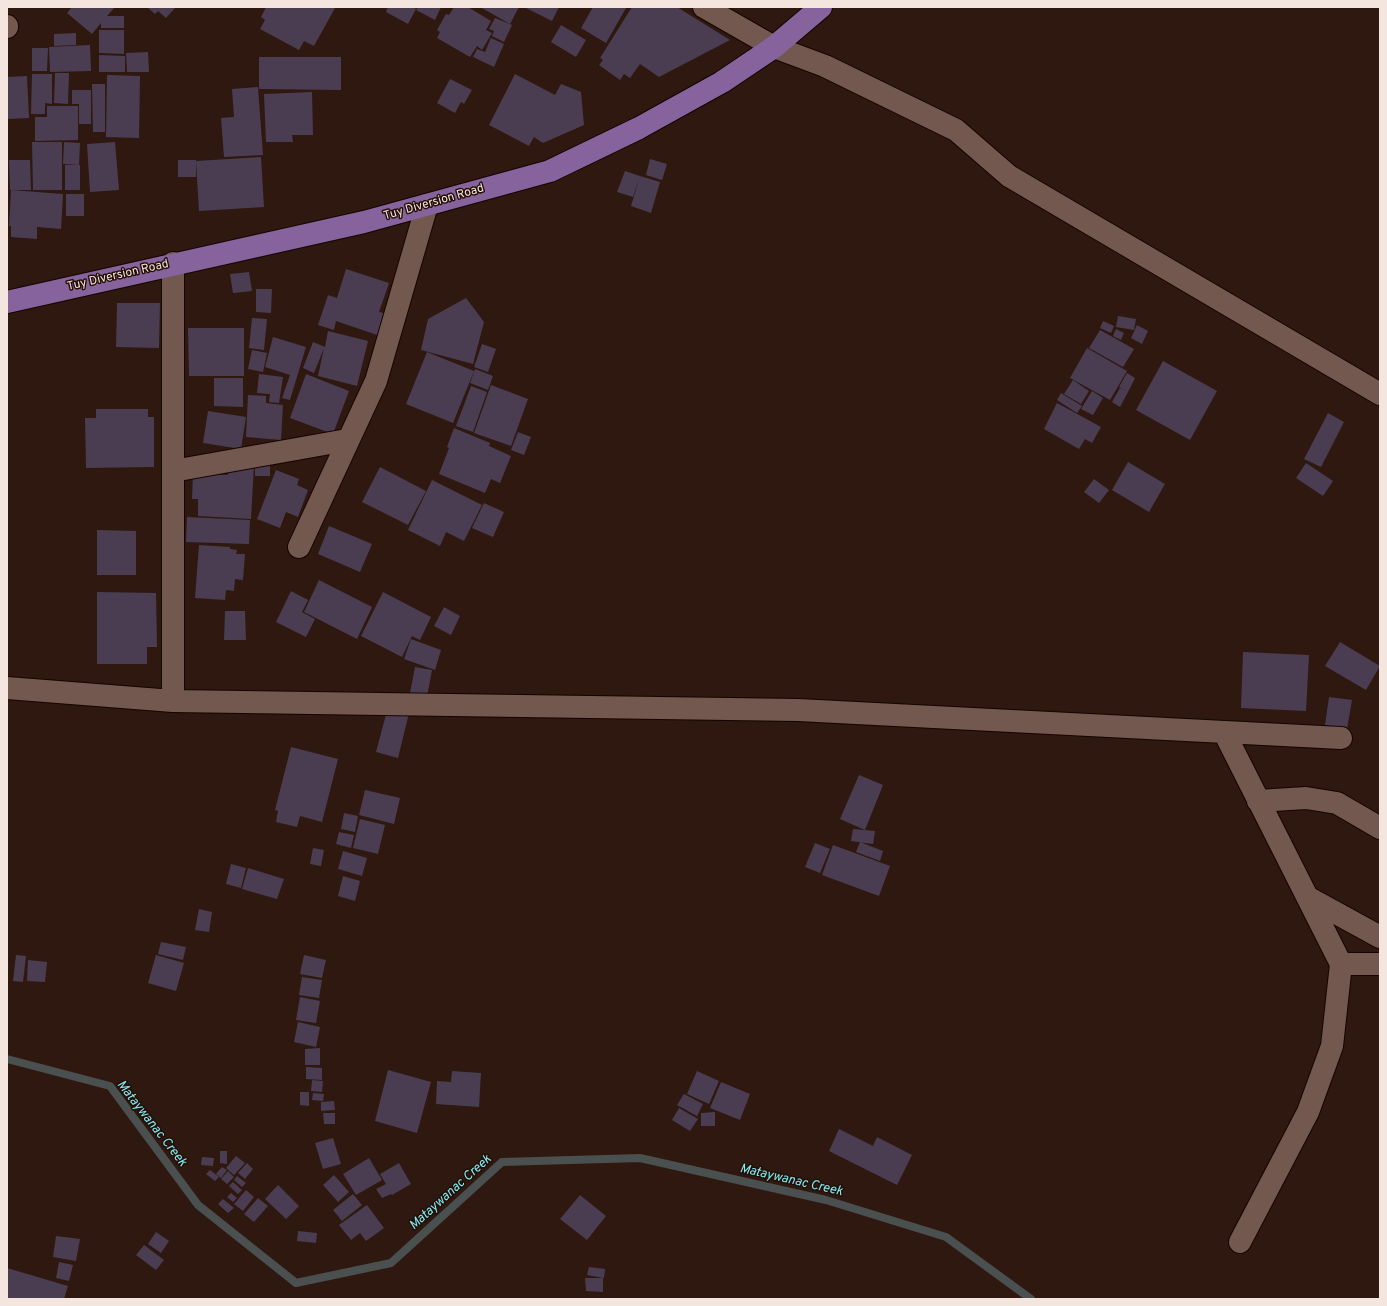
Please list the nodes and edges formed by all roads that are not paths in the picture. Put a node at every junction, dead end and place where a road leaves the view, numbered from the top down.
1 (704, 7) edge
2 (821, 7) edge
3 (774, 47) junction
4 (427, 205) junction
5 (173, 264) junction
6 (7, 302) edge
7 (1380, 394) edge
8 (347, 440) junction
9 (173, 471) junction
10 (299, 548) dead end
11 (7, 688) edge
12 (173, 701) junction
13 (1224, 732) junction
14 (1341, 738) dead end
15 (1258, 801) junction
16 (1380, 828) edge
17 (1307, 897) junction
18 (1380, 937) edge
19 (1341, 964) junction
20 (1380, 964) edge
21 (1240, 1242) dead end

1 - 3 street
2 - 3 main road, Tuy Diversion Road
3 - 4 main road, Tuy Diversion Road
3 - 7 street
4 - 5 main road, Tuy Diversion Road
4 - 8 street
5 - 6 main road, Tuy Diversion Road
5 - 9 street
8 - 9 street
8 - 10 street
9 - 12 street
11 - 12 street
12 - 13 street
13 - 14 street
13 - 15 street
15 - 16 street
15 - 17 street
17 - 18 street
17 - 19 street
19 - 20 street
19 - 21 street

